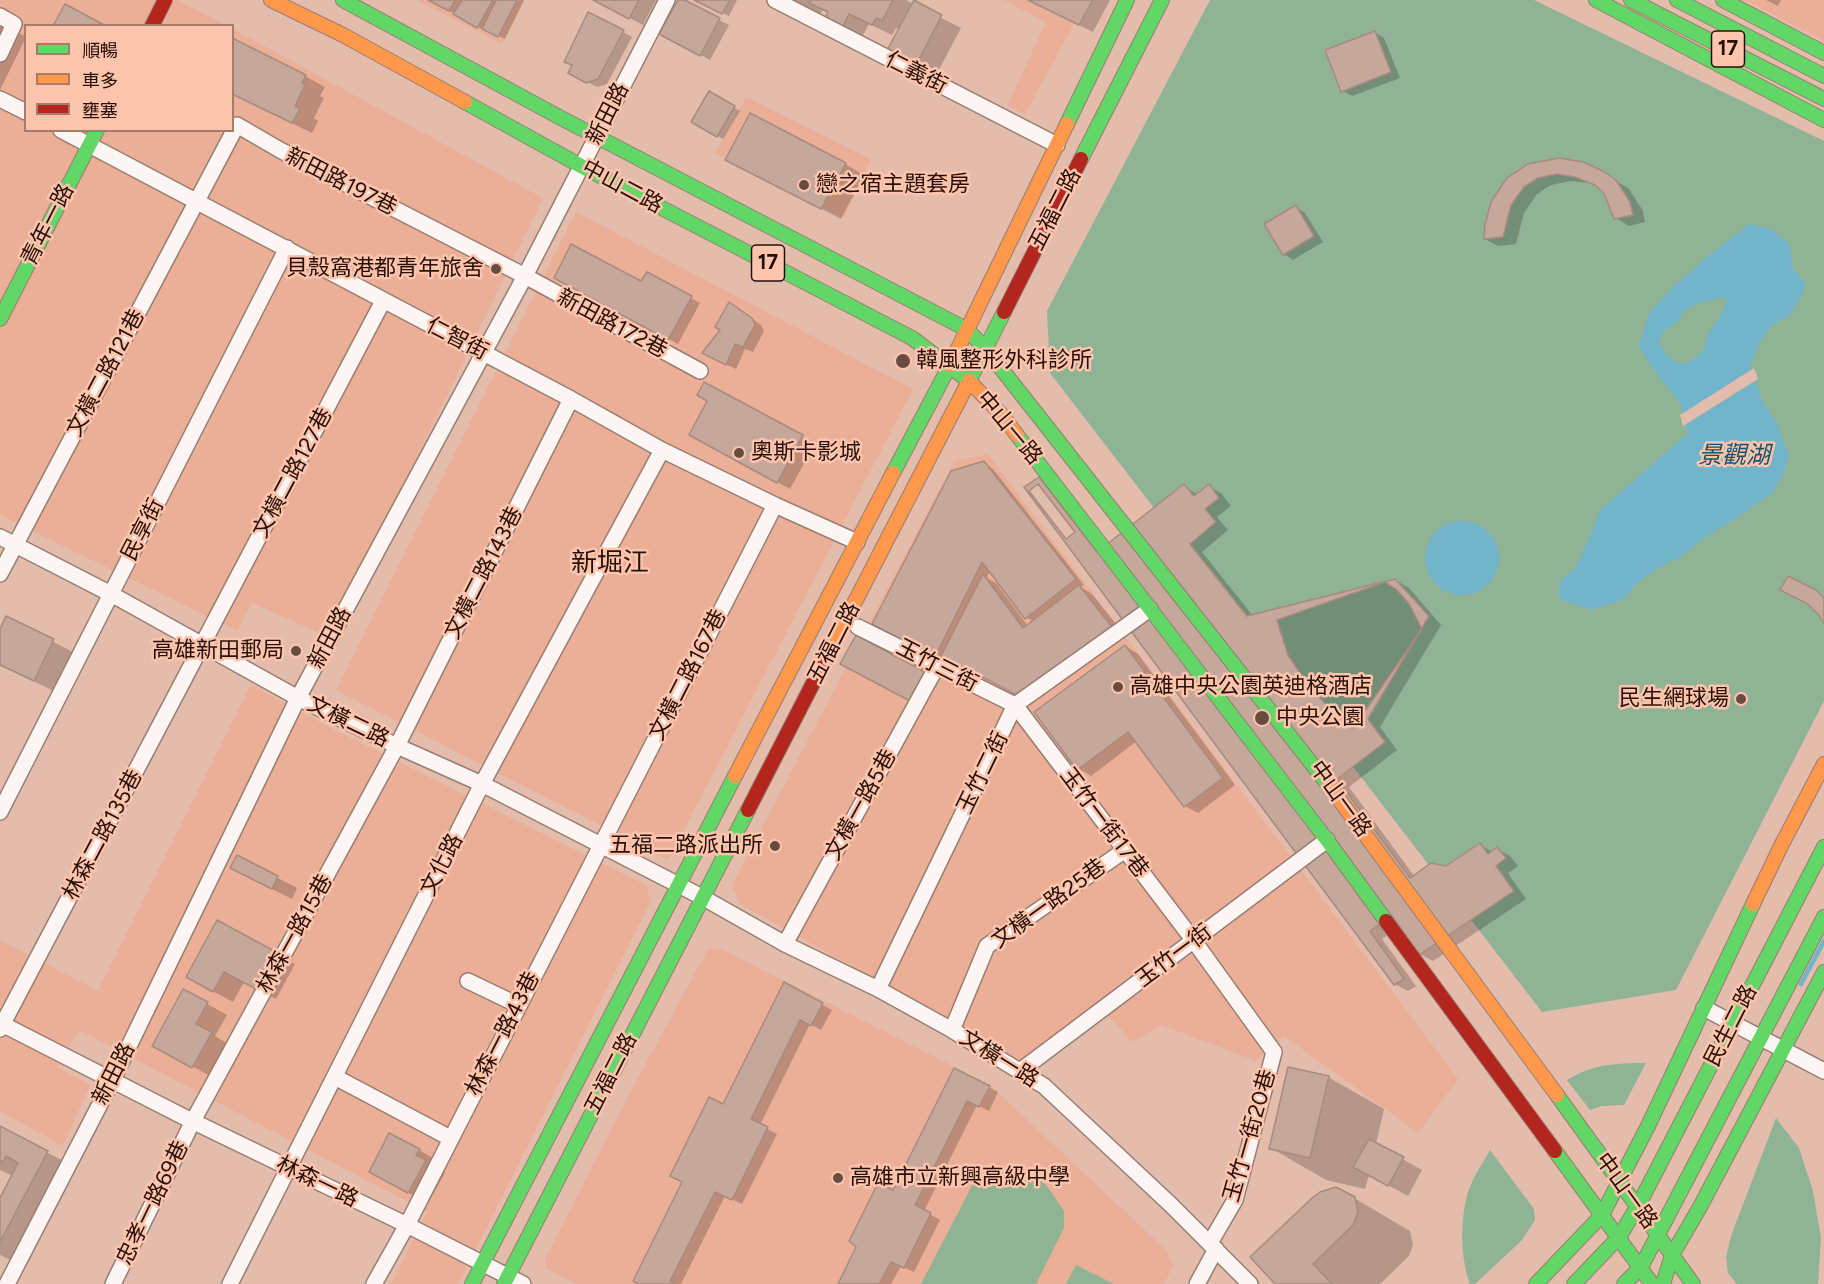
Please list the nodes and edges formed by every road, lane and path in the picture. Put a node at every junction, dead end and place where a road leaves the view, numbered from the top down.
1 (165, 0) edge
2 (271, 0) edge
3 (343, 0) edge
4 (667, 0) edge
5 (775, 0) edge
6 (1127, 0) edge
7 (1162, 0) edge
8 (1596, 0) edge
9 (1631, 0) edge
10 (1677, 0) edge
11 (1723, 0) edge
12 (0, 16) edge
13 (153, 24) edge
14 (1824, 53) edge
15 (0, 54) edge
16 (1824, 76) edge
17 (0, 99) edge
18 (1824, 99) edge
19 (24, 111) edge
20 (1824, 120) edge
21 (234, 131) edge
22 (65, 132) edge
23 (96, 132) edge
24 (233, 132) edge
25 (596, 135) junction
26 (89, 145) junction
27 (1057, 145) junction
28 (581, 166) junction
29 (197, 202) junction
30 (287, 248) junction
31 (525, 276) junction
32 (383, 301) junction
33 (0, 319) edge
34 (966, 329) junction
35 (985, 348) junction
36 (484, 353) junction
37 (950, 365) junction
38 (700, 370) dead end
39 (969, 381) junction
40 (571, 399) junction
41 (662, 450) junction
42 (775, 505) junction
43 (0, 537) edge
44 (856, 542) junction
45 (15, 545) junction
46 (0, 574) edge
47 (111, 594) junction
48 (1150, 609) junction
49 (858, 627) dead end
50 (203, 646) junction
51 (937, 666) junction
52 (298, 698) junction
53 (1015, 705) junction
54 (397, 746) junction
55 (1824, 764) edge
56 (482, 784) junction
57 (0, 812) edge
58 (1327, 840) junction
59 (600, 845) junction
60 (1824, 847) edge
61 (1125, 850) junction
62 (679, 885) junction
63 (702, 897) junction
64 (1824, 917) edge
65 (1194, 941) junction
66 (786, 944) junction
67 (1824, 972) edge
68 (468, 981) dead end
69 (878, 989) junction
70 (518, 1005) junction
71 (1704, 1008) junction
72 (1732, 1023) junction
73 (1, 1025) edge
74 (952, 1030) junction
75 (1760, 1038) junction
76 (1784, 1050) junction
77 (1020, 1071) junction
78 (1824, 1071) edge
79 (335, 1077) junction
80 (112, 1081) junction
81 (193, 1122) junction
82 (450, 1138) junction
83 (290, 1168) junction
84 (1620, 1181) junction
85 (1638, 1206) junction
86 (1602, 1215) junction
87 (406, 1225) junction
88 (1658, 1235) junction
89 (1619, 1237) junction
90 (1213, 1246) junction
91 (1672, 1255) junction
92 (483, 1263) junction
93 (1641, 1267) junction
94 (506, 1280) edge
95 (7, 1284) edge
96 (113, 1284) edge
97 (230, 1284) edge
98 (374, 1284) edge
99 (472, 1284) edge
100 (523, 1284) edge
101 (1197, 1284) edge
102 (1250, 1284) edge
103 (1536, 1284) edge
104 (1574, 1284) edge
105 (1624, 1284) edge
106 (1652, 1284) edge
107 (1663, 1284) edge
108 (1693, 1284) edge

1 - 13 main road
2 - 28 main road, 中山二路 / 17
3 - 25 main road, 中山二路 / 17
4 - 25 street, 新田路
5 - 27 street, 仁義街
6 - 27 main road, 五福二路
7 - 35 main road, 五福二路
8 - 20 main road, 17
9 - 18 main road, 17
10 - 16 main road, 17
11 - 14 main road, 17
12 - 15 street
17 - 19 street
21 - 31 street, 新田路197巷
22 - 26 street, 仁智街
23 - 26 main road, 青年一路
24 - 29 street, 新田路197巷
25 - 28 street, 新田路
25 - 34 main road, 中山二路 / 17
26 - 29 street, 仁智街
26 - 33 main road, 青年一路
27 - 34 main road, 五福二路
28 - 31 street, 新田路
28 - 37 main road, 中山二路 / 17
29 - 30 street, 仁智街
29 - 45 street, 文橫二路121巷
30 - 32 street, 仁智街
30 - 47 street, 民享街
31 - 36 street, 新田路
31 - 38 street, 新田路172巷
32 - 36 street, 仁智街
32 - 50 street, 文橫二路127巷
34 - 35 main road, 中山一路 / 17
34 - 37 main road, 五福二路
35 - 39 main road, 五福二路
35 - 84 main road, 中山一路
36 - 40 street, 仁智街
36 - 52 street, 新田路
37 - 39 main road, 中山二路 / 17
37 - 44 main road, 五福二路
39 - 48 main road, 中山一路
39 - 63 main road, 五福二路
40 - 41 street, 仁智街
40 - 54 street, 文橫二路143巷
41 - 42 street, 仁智街
41 - 56 street, 文化路
42 - 44 street, 仁智街
42 - 59 street, 文橫二路167巷
43 - 45 street, 文橫二路
44 - 62 main road, 五福二路
45 - 46 street, 文橫二路121巷
45 - 47 street, 文橫二路
47 - 50 street, 文橫二路
47 - 57 street, 民享街
48 - 53 street, 玉竹二街
48 - 58 main road, 中山一路
49 - 51 street, 玉竹三街
50 - 52 street, 文橫二路
50 - 73 street, 林森二路135巷
51 - 53 street, 玉竹三街
51 - 66 street, 文橫一路5巷
52 - 54 street, 文橫二路
52 - 80 street, 新田路
53 - 61 street, 玉竹一街17巷
53 - 69 street, 玉竹二街
54 - 56 street, 文橫二路
54 - 81 street, 林森一路15巷
55 - 71 main road
56 - 59 street, 文橫二路
56 - 79 street, 文化路
58 - 65 street, 玉竹一街
58 - 86 main road, 中山一路
59 - 62 street, 文橫二路
59 - 70 street, 林森一路43巷
60 - 72 main road, 民生二路
61 - 65 street, 玉竹一街17巷
61 - 74 street, 文橫一路25巷
62 - 63 street, 文橫二路
62 - 92 main road, 五福二路
63 - 66 street, 文橫一路
63 - 94 main road, 五福二路
64 - 75 main road, 民生二路
65 - 77 street, 玉竹一街
65 - 90 street, 玉竹一街20巷
66 - 69 street, 文橫一路
67 - 76 main road
68 - 70 street
69 - 74 street, 文橫一路
70 - 82 street, 林森一路43巷
71 - 72 street
71 - 84 main road
72 - 75 street
72 - 85 main road, 民生二路
73 - 80 street, 林森一路
74 - 77 street, 文橫一路
75 - 76 street
75 - 88 main road, 民生二路
76 - 78 street
76 - 91 main road
77 - 90 street, 文橫一路
79 - 82 street
79 - 83 street, 文化路
80 - 81 street, 林森一路
80 - 95 street, 新田路
81 - 83 street, 林森一路
81 - 96 street, 忠孝一路69巷
82 - 87 street, 林森一路43巷
83 - 87 street, 林森一路
83 - 97 street, 文化路
84 - 85 main road, 中山一路
84 - 86 main road
85 - 88 main road, 中山一路
85 - 89 main road, 民生二路
86 - 89 main road, 中山一路
86 - 103 main road
87 - 92 street, 林森一路
87 - 98 street, 林森一路43巷
88 - 91 main road, 中山一路
88 - 93 main road, 民生二路
89 - 93 main road, 中山一路
89 - 104 main road, 民生二路
90 - 101 street
90 - 102 street, 文橫一路
91 - 107 main road
91 - 108 main road, 中山一路
92 - 94 street, 林森一路
92 - 99 main road, 五福二路
93 - 105 main road, 民生二路
93 - 106 main road, 中山一路
94 - 100 street, 林森一路

